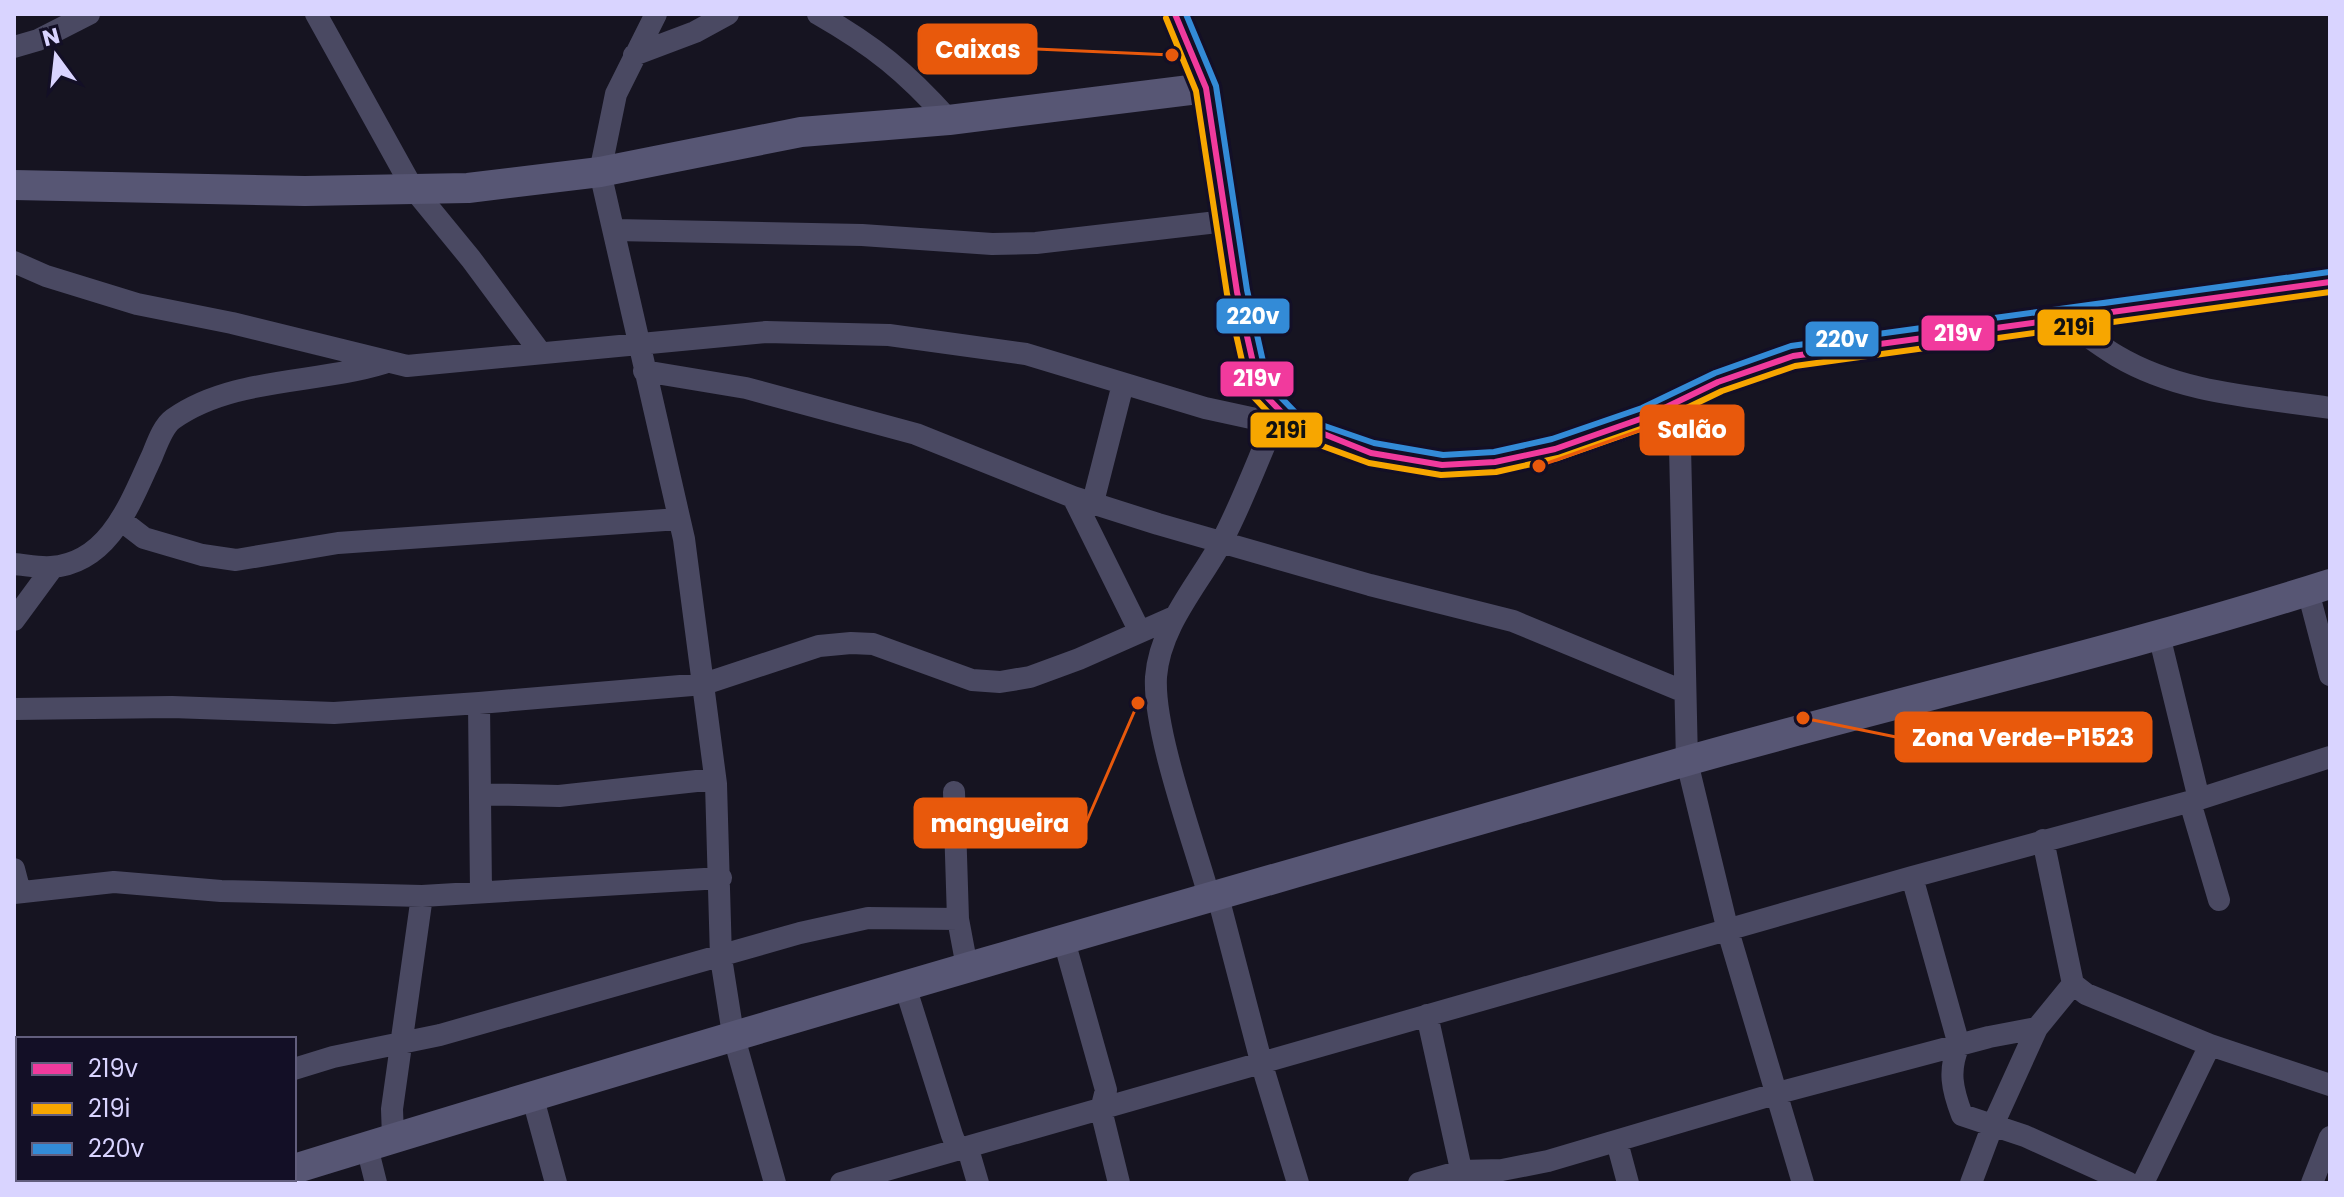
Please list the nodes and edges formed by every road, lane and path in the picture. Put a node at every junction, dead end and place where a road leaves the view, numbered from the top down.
1 (89, 14) edge
2 (316, 14) edge
3 (656, 14) edge
4 (728, 14) edge
5 (818, 14) edge
6 (1175, 14) edge
7 (14, 47) edge
8 (634, 55) junction
9 (1206, 88) junction
10 (949, 120) junction
11 (600, 172) junction
12 (14, 185) edge
13 (412, 187) junction
14 (1226, 221) junction
15 (615, 230) junction
16 (14, 262) edge
17 (2330, 282) edge
18 (2067, 321) junction
19 (638, 342) junction
20 (540, 352) junction
21 (384, 363) junction
22 (644, 371) junction
23 (1123, 384) junction
24 (1679, 401) junction
25 (2330, 408) edge
26 (1281, 422) junction
27 (1083, 499) junction
28 (679, 519) junction
29 (122, 521) junction
30 (1222, 541) junction
31 (14, 564) edge
32 (53, 567) junction
33 (2319, 588) edge
34 (1174, 617) junction
35 (14, 620) edge
36 (1140, 632) junction
37 (2159, 635) junction
38 (2330, 675) edge
39 (704, 684) junction
40 (1685, 692) junction
41 (479, 703) junction
42 (14, 709) edge
43 (2330, 757) edge
44 (1687, 762) junction
45 (715, 779) junction
46 (954, 792) dead end
47 (480, 794) junction
48 (2194, 800) junction
49 (2043, 840) junction
50 (14, 869) edge
51 (1912, 877) junction
52 (721, 878) junction
53 (481, 892) junction
54 (17, 893) edge
55 (1213, 894) junction
56 (422, 896) junction
57 (2219, 900) dead end
58 (958, 919) junction
59 (1728, 931) junction
60 (1063, 937) junction
61 (721, 958) junction
62 (967, 967) junction
63 (2073, 984) junction
64 (905, 986) junction
65 (1427, 1015) junction
66 (2037, 1028) junction
67 (733, 1034) junction
68 (403, 1044) junction
69 (1959, 1045) junction
70 (2210, 1045) junction
71 (1262, 1065) junction
72 (296, 1068) edge
73 (2330, 1085) edge
74 (1778, 1093) junction
75 (532, 1095) junction
76 (1101, 1110) junction
77 (1992, 1127) junction
78 (2330, 1137) edge
79 (380, 1142) junction
80 (1617, 1142) junction
81 (968, 1149) junction
82 (296, 1168) edge
83 (1463, 1177) edge
84 (376, 1183) edge
85 (556, 1183) edge
86 (775, 1183) edge
87 (841, 1183) edge
88 (978, 1183) edge
89 (1119, 1183) edge
90 (1298, 1183) edge
91 (1419, 1183) edge
92 (1628, 1183) edge
93 (1803, 1183) edge
94 (1971, 1183) edge
95 (2129, 1183) edge
96 (2143, 1183) edge
97 (2312, 1183) edge

1 - 7 street
2 - 13 street
3 - 8 street
4 - 8 street
5 - 10 street
6 - 9 street
8 - 11 street
9 - 10 street
9 - 14 street
10 - 11 street
11 - 13 street
11 - 15 street
12 - 13 street
13 - 20 street
14 - 15 street
14 - 26 street
15 - 19 street
16 - 21 street
17 - 18 street
18 - 24 street
18 - 25 street
19 - 20 street
19 - 22 street
19 - 23 street
20 - 21 street
21 - 29 street
22 - 27 street
22 - 28 street
23 - 26 street
23 - 27 street
24 - 26 street
24 - 40 street
26 - 30 street
27 - 30 street
27 - 36 street
28 - 29 street
28 - 39 street
29 - 32 street
30 - 34 street
30 - 40 street
31 - 32 street
32 - 35 street
33 - 37 street
33 - 38 street
34 - 36 street
34 - 55 street
36 - 39 street
37 - 44 street
37 - 48 street
39 - 41 street
39 - 45 street
40 - 44 street
41 - 42 street
41 - 47 street
43 - 48 street
44 - 55 street
44 - 59 street
45 - 47 street
45 - 52 street
46 - 58 street
47 - 53 street
48 - 49 street
48 - 57 street
49 - 51 street
49 - 63 street
50 - 54 street
51 - 59 street
51 - 69 street
52 - 53 street
52 - 61 street
53 - 56 street
54 - 56 street
55 - 60 street
55 - 71 street
56 - 68 street
58 - 61 street
58 - 62 street
59 - 65 street
59 - 74 street
60 - 62 street
60 - 76 street
61 - 67 street
61 - 68 street
62 - 64 street
63 - 66 street
63 - 70 street
64 - 67 street
64 - 81 street
65 - 71 street
65 - 83 street
66 - 69 street
66 - 77 street
67 - 75 street
67 - 86 street
68 - 72 street
68 - 79 street
69 - 74 street
69 - 77 street
70 - 73 street
70 - 96 street
71 - 76 street
71 - 90 street
74 - 80 street
74 - 93 street
75 - 79 street
75 - 85 street
76 - 81 street
76 - 89 street
77 - 94 street
77 - 95 street
78 - 97 street
79 - 82 street
79 - 84 street
80 - 83 street
80 - 92 street
81 - 87 street
81 - 88 street
83 - 91 street

